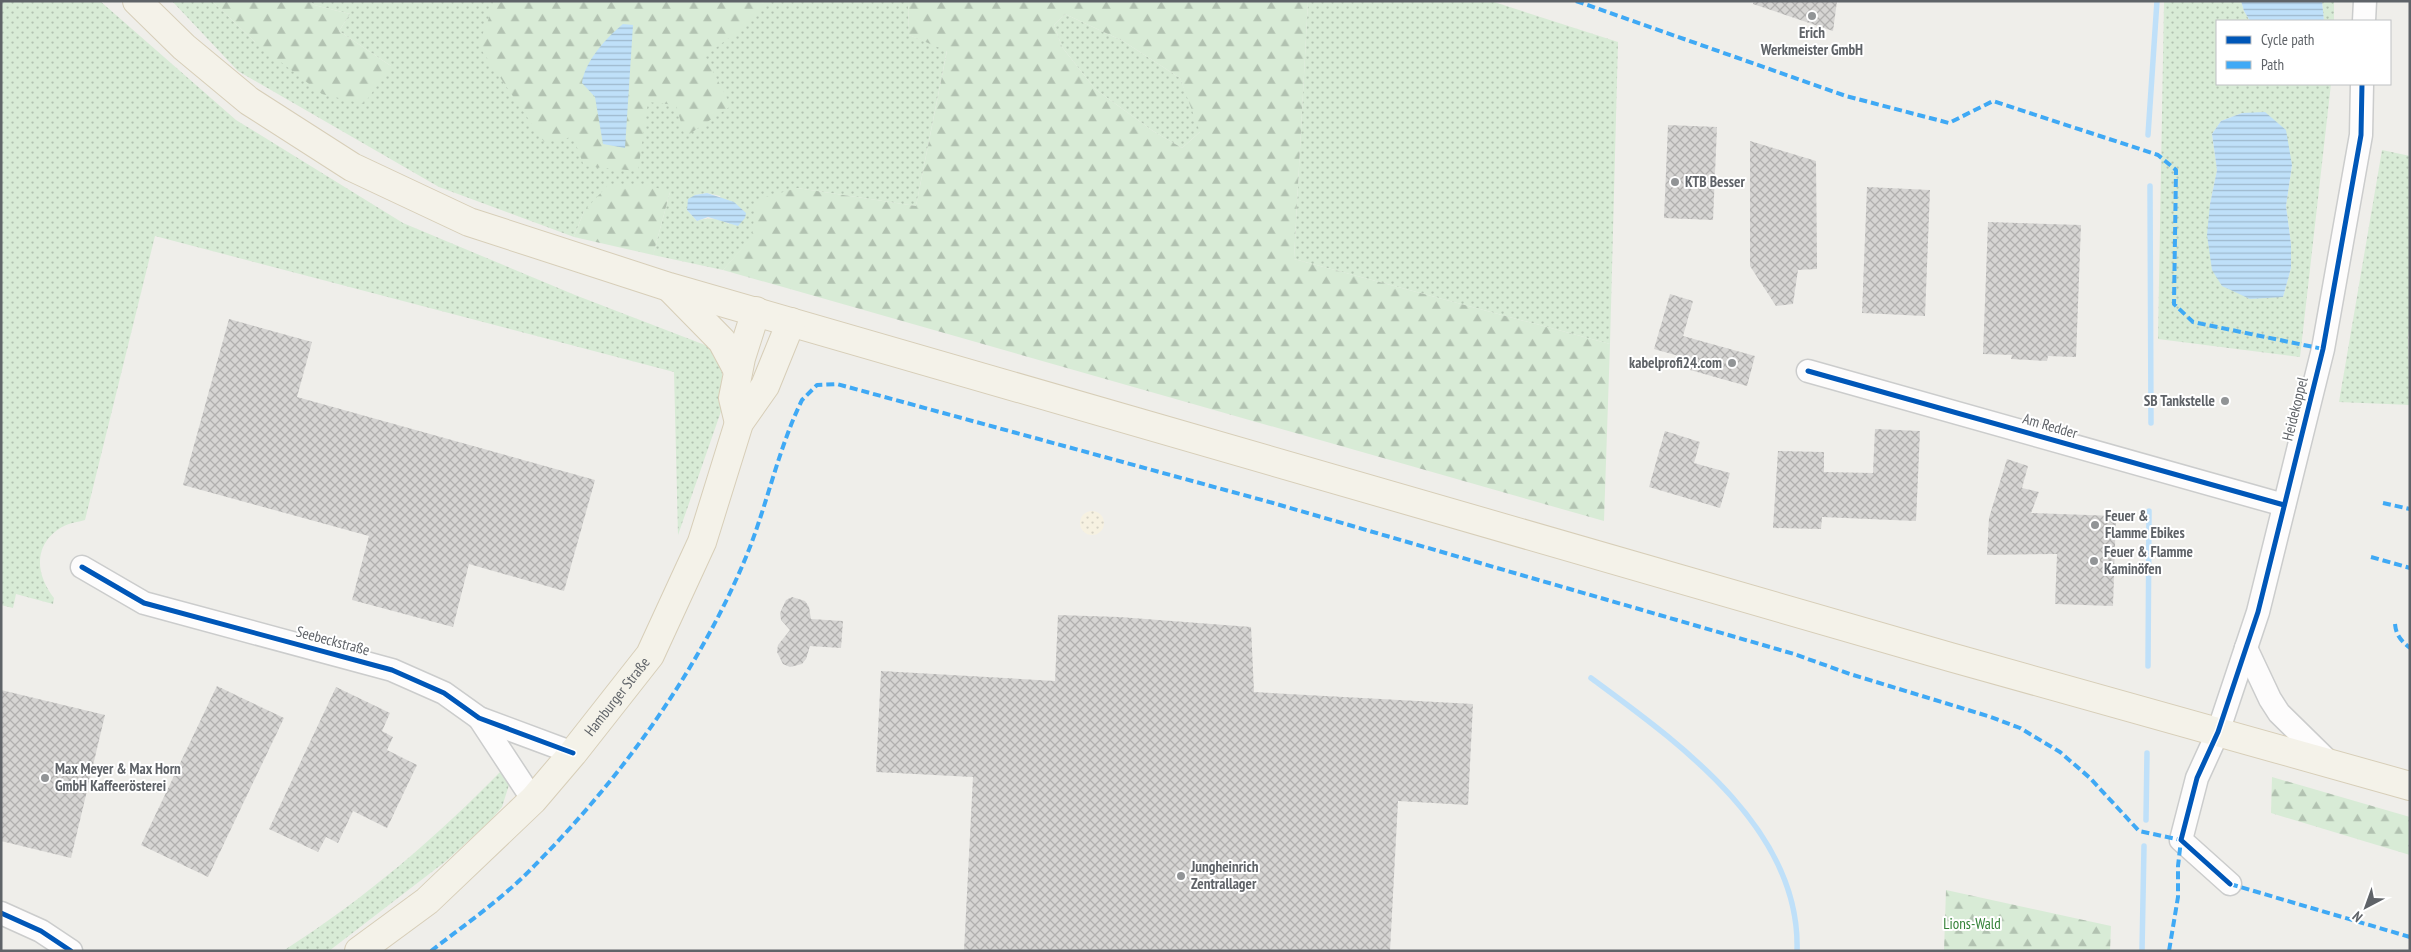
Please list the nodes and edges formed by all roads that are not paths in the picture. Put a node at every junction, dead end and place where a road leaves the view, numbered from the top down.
1 (137, 1) edge
2 (2365, 1) edge
3 (2364, 20) edge
4 (2362, 85) edge
5 (669, 287) junction
6 (756, 311) junction
7 (792, 322) junction
8 (738, 371) junction
9 (1808, 371) dead end
10 (740, 423) junction
11 (2284, 505) junction
12 (82, 567) dead end
13 (2246, 648) junction
14 (479, 718) junction
15 (2218, 732) junction
16 (573, 753) junction
17 (2331, 764) junction
18 (2410, 786) edge
19 (533, 800) junction
20 (2230, 884) dead end
21 (1, 912) edge
22 (71, 951) edge
23 (359, 951) edge

1 - 5 main road
2 - 3 street
4 - 11 street, Heidekoppel
5 - 6 main road
5 - 8 main road
6 - 7 main road
6 - 8 main road
7 - 10 main road, Hamburger Straße
7 - 15 main road
8 - 10 main road
9 - 11 street, Am Redder
10 - 16 main road, Hamburger Straße
11 - 13 street, Heidekoppel
12 - 14 street, Seebeckstraße
13 - 15 street, Heidekoppel
13 - 17 street
14 - 16 street, Seebeckstraße
14 - 19 street, Seebeckstraße
15 - 17 main road
15 - 20 street, Heidekoppel
16 - 19 main road, Hamburger Straße
17 - 18 main road
19 - 23 main road, Hamburger Straße
21 - 22 street

